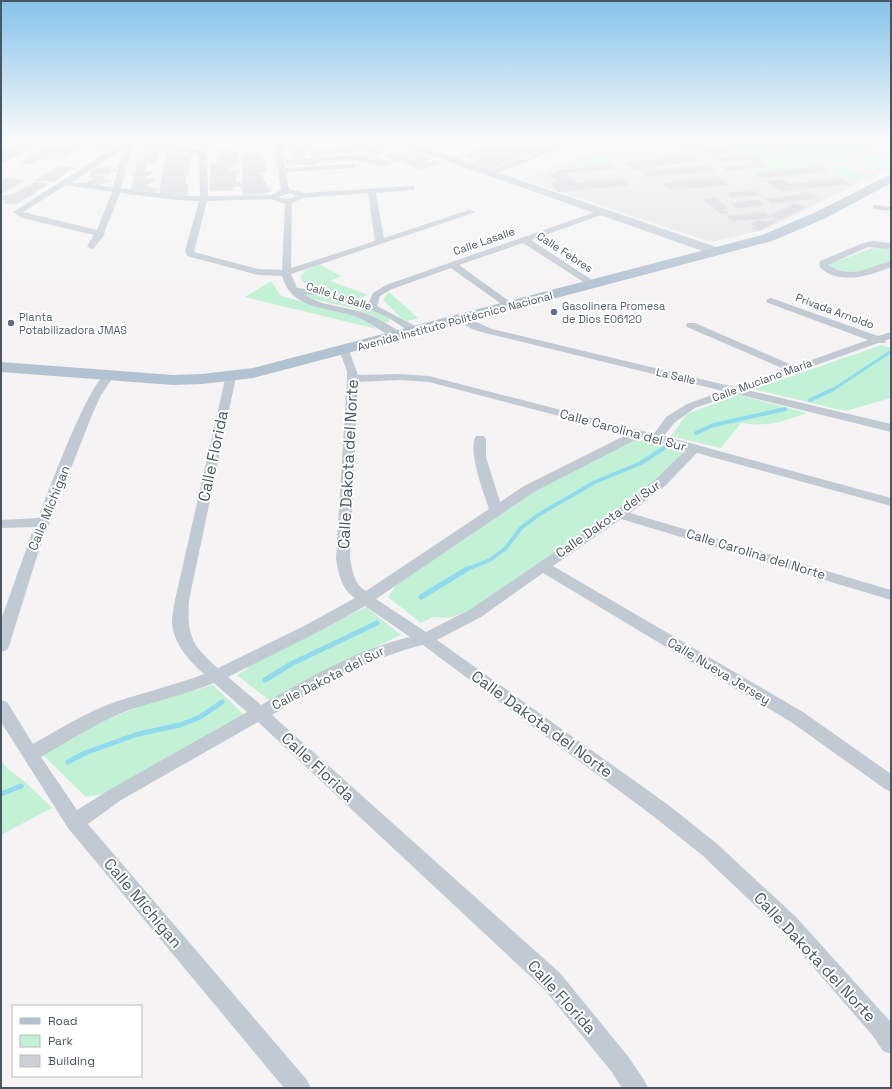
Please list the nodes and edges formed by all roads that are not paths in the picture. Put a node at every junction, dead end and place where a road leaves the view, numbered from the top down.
1 (52, 191) edge
2 (117, 191) joint
3 (204, 191) edge
4 (286, 191) joint
5 (372, 191) joint
6 (540, 191) edge
7 (866, 191) edge
8 (301, 196) junction
9 (273, 197) junction
10 (204, 198) junction
11 (286, 201) junction
12 (876, 206) dead end
13 (891, 209) edge
14 (472, 212) dead end
15 (601, 212) junction
16 (101, 234) junction
17 (525, 240) junction
18 (380, 242) junction
19 (91, 246) dead end
20 (891, 246) edge
21 (715, 251) junction
22 (891, 264) edge
23 (452, 265) junction
24 (286, 273) junction
25 (593, 284) junction
26 (292, 291) junction
27 (376, 295) joint
28 (349, 300) junction
29 (772, 301) dead end
30 (510, 306) junction
31 (372, 307) junction
32 (337, 308) junction
33 (462, 319) junction
34 (691, 325) dead end
35 (417, 331) junction
36 (891, 335) edge
37 (399, 336) junction
38 (878, 340) junction
39 (891, 344) edge
40 (344, 350) junction
41 (1, 367) edge
42 (792, 369) junction
43 (108, 376) junction
44 (230, 376) junction
45 (353, 379) junction
46 (733, 390) junction
47 (891, 428) edge
48 (638, 434) junction
49 (657, 438) junction
50 (480, 439) dead end
51 (694, 449) junction
52 (891, 502) edge
53 (496, 510) junction
54 (620, 514) junction
55 (43, 522) junction
56 (1, 524) edge
57 (542, 566) junction
58 (891, 595) edge
59 (365, 599) junction
60 (425, 639) junction
61 (1, 646) edge
62 (217, 675) junction
63 (1, 707) edge
64 (259, 713) junction
65 (30, 754) junction
66 (891, 784) edge
67 (75, 822) junction
68 (891, 1043) edge
69 (299, 1088) edge
70 (636, 1088) edge

1 - 16 street
2 - 10 street
2 - 16 street
3 - 10 street
4 - 8 street
4 - 9 street
5 - 8 street
5 - 18 street
6 - 15 street
7 - 21 main road, Avenida Instituto Politécnico Nacional
8 - 11 street
9 - 10 street
9 - 11 street
10 - 24 street
11 - 24 street
12 - 13 street
14 - 18 street
15 - 17 street, Calle Lasalle
15 - 21 street
16 - 19 street
17 - 23 street, Calle Lasalle
17 - 25 street, Calle Febres
18 - 24 street
20 - 22 street
21 - 25 main road, Avenida Instituto Politécnico Nacional
23 - 27 street, Calle Lasalle
23 - 30 street
24 - 26 street, Calle La Salle
25 - 30 main road, Avenida Instituto Politécnico Nacional
26 - 28 street, Calle La Salle
26 - 32 street, Calle La Salle
27 - 31 street, Calle La Salle
28 - 31 street, Calle La Salle
28 - 32 street
29 - 38 street, Privada Arnoldo
30 - 33 main road, Avenida Instituto Politécnico Nacional
31 - 35 street, Calle La Salle
32 - 37 street, Calle La Salle
33 - 35 main road, Avenida Instituto Politécnico Nacional
33 - 46 street, La Salle
34 - 42 street
35 - 37 main road, Avenida Instituto Politécnico Nacional
36 - 38 street, Calle Muciano María
37 - 40 main road, Avenida Instituto Politécnico Nacional
38 - 39 street, Privada Arnoldo
38 - 42 street, Calle Muciano María
40 - 44 main road, Avenida Instituto Politécnico Nacional
40 - 45 street, Calle Dakota del Norte
41 - 43 main road, Avenida Instituto Politécnico Nacional
42 - 46 street, Calle Muciano María
43 - 44 main road, Avenida Instituto Politécnico Nacional
43 - 55 street, Calle Míchigan
44 - 62 street, Calle Florida
45 - 48 street, Calle Carolina del Sur
45 - 59 street, Calle Dakota del Norte
46 - 47 street, La Salle
46 - 49 street, Calle Muciano María
48 - 49 street, Calle Carolina del Sur
48 - 53 street
49 - 51 street, Calle Carolina del Sur
50 - 53 street
51 - 52 street, Calle Carolina del Sur
51 - 54 street, Calle Dakota del Sur
53 - 59 street
54 - 57 street, Calle Dakota del Sur
54 - 58 street, Calle Carolina del Norte
55 - 56 street
55 - 61 street, Calle Míchigan
57 - 60 street, Calle Dakota del Sur
57 - 66 street, Calle Nueva Jersey
59 - 60 street, Calle Dakota del Norte
59 - 62 street
60 - 64 street, Calle Dakota del Sur
60 - 68 street, Calle Dakota del Norte
62 - 64 street, Calle Florida
62 - 65 street
63 - 65 street, Calle Míchigan
64 - 67 street, Calle Dakota del Sur
64 - 70 street, Calle Florida
65 - 67 street, Calle Míchigan
67 - 69 street, Calle Míchigan

